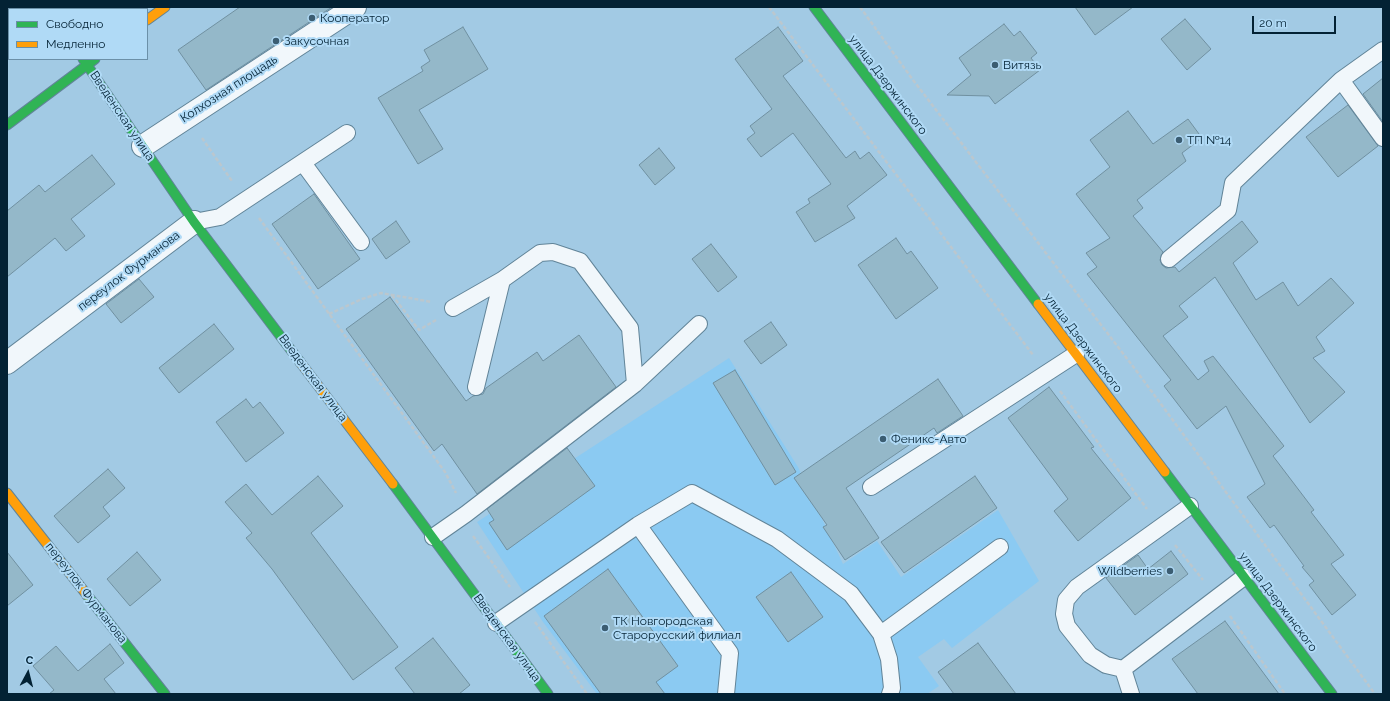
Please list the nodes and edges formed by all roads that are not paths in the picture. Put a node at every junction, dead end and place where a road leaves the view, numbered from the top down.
1 (165, 7) edge
2 (356, 7) edge
3 (814, 7) edge
4 (148, 19) edge
5 (1383, 50) edge
6 (88, 61) edge
7 (1341, 80) junction
8 (7, 125) edge
9 (348, 133) dead end
10 (1383, 138) edge
11 (143, 146) junction
12 (303, 163) junction
13 (194, 222) junction
14 (361, 242) dead end
15 (1168, 259) dead end
16 (502, 280) junction
17 (454, 308) road end
18 (699, 324) dead end
19 (1076, 354) junction
20 (7, 364) edge
21 (635, 384) junction
22 (476, 387) dead end
23 (871, 488) dead end
24 (7, 493) edge
25 (1190, 506) junction
26 (638, 525) junction
27 (433, 537) junction
28 (1000, 547) dead end
29 (1244, 577) junction
30 (496, 623) junction
31 (881, 634) junction
32 (1123, 669) junction
33 (165, 694) edge
34 (548, 694) edge
35 (726, 694) edge
36 (890, 694) edge
37 (1131, 694) edge
38 (1332, 694) edge

1 - 4 street
2 - 11 street, Колхозная площадь
3 - 19 street, улица Дзержинского
5 - 7 lane
6 - 8 street
6 - 11 street, Введенская улица
7 - 10 lane
7 - 15 lane
9 - 12 lane
11 - 13 street, Введенская улица
12 - 13 lane
12 - 14 lane
13 - 20 street, переулок Фурманова
13 - 27 street, Введенская улица
16 - 17 lane
16 - 21 lane
16 - 22 lane
18 - 21 lane
19 - 23 lane
19 - 25 street, улица Дзержинского
21 - 27 lane
24 - 33 street, переулок Фурманова
25 - 29 street, улица Дзержинского
25 - 32 lane
26 - 30 lane
26 - 31 lane
26 - 35 lane
27 - 30 street, Введенская улица
28 - 31 lane
29 - 32 lane
29 - 38 street, улица Дзержинского
30 - 34 street, Введенская улица
31 - 36 lane
32 - 37 lane

